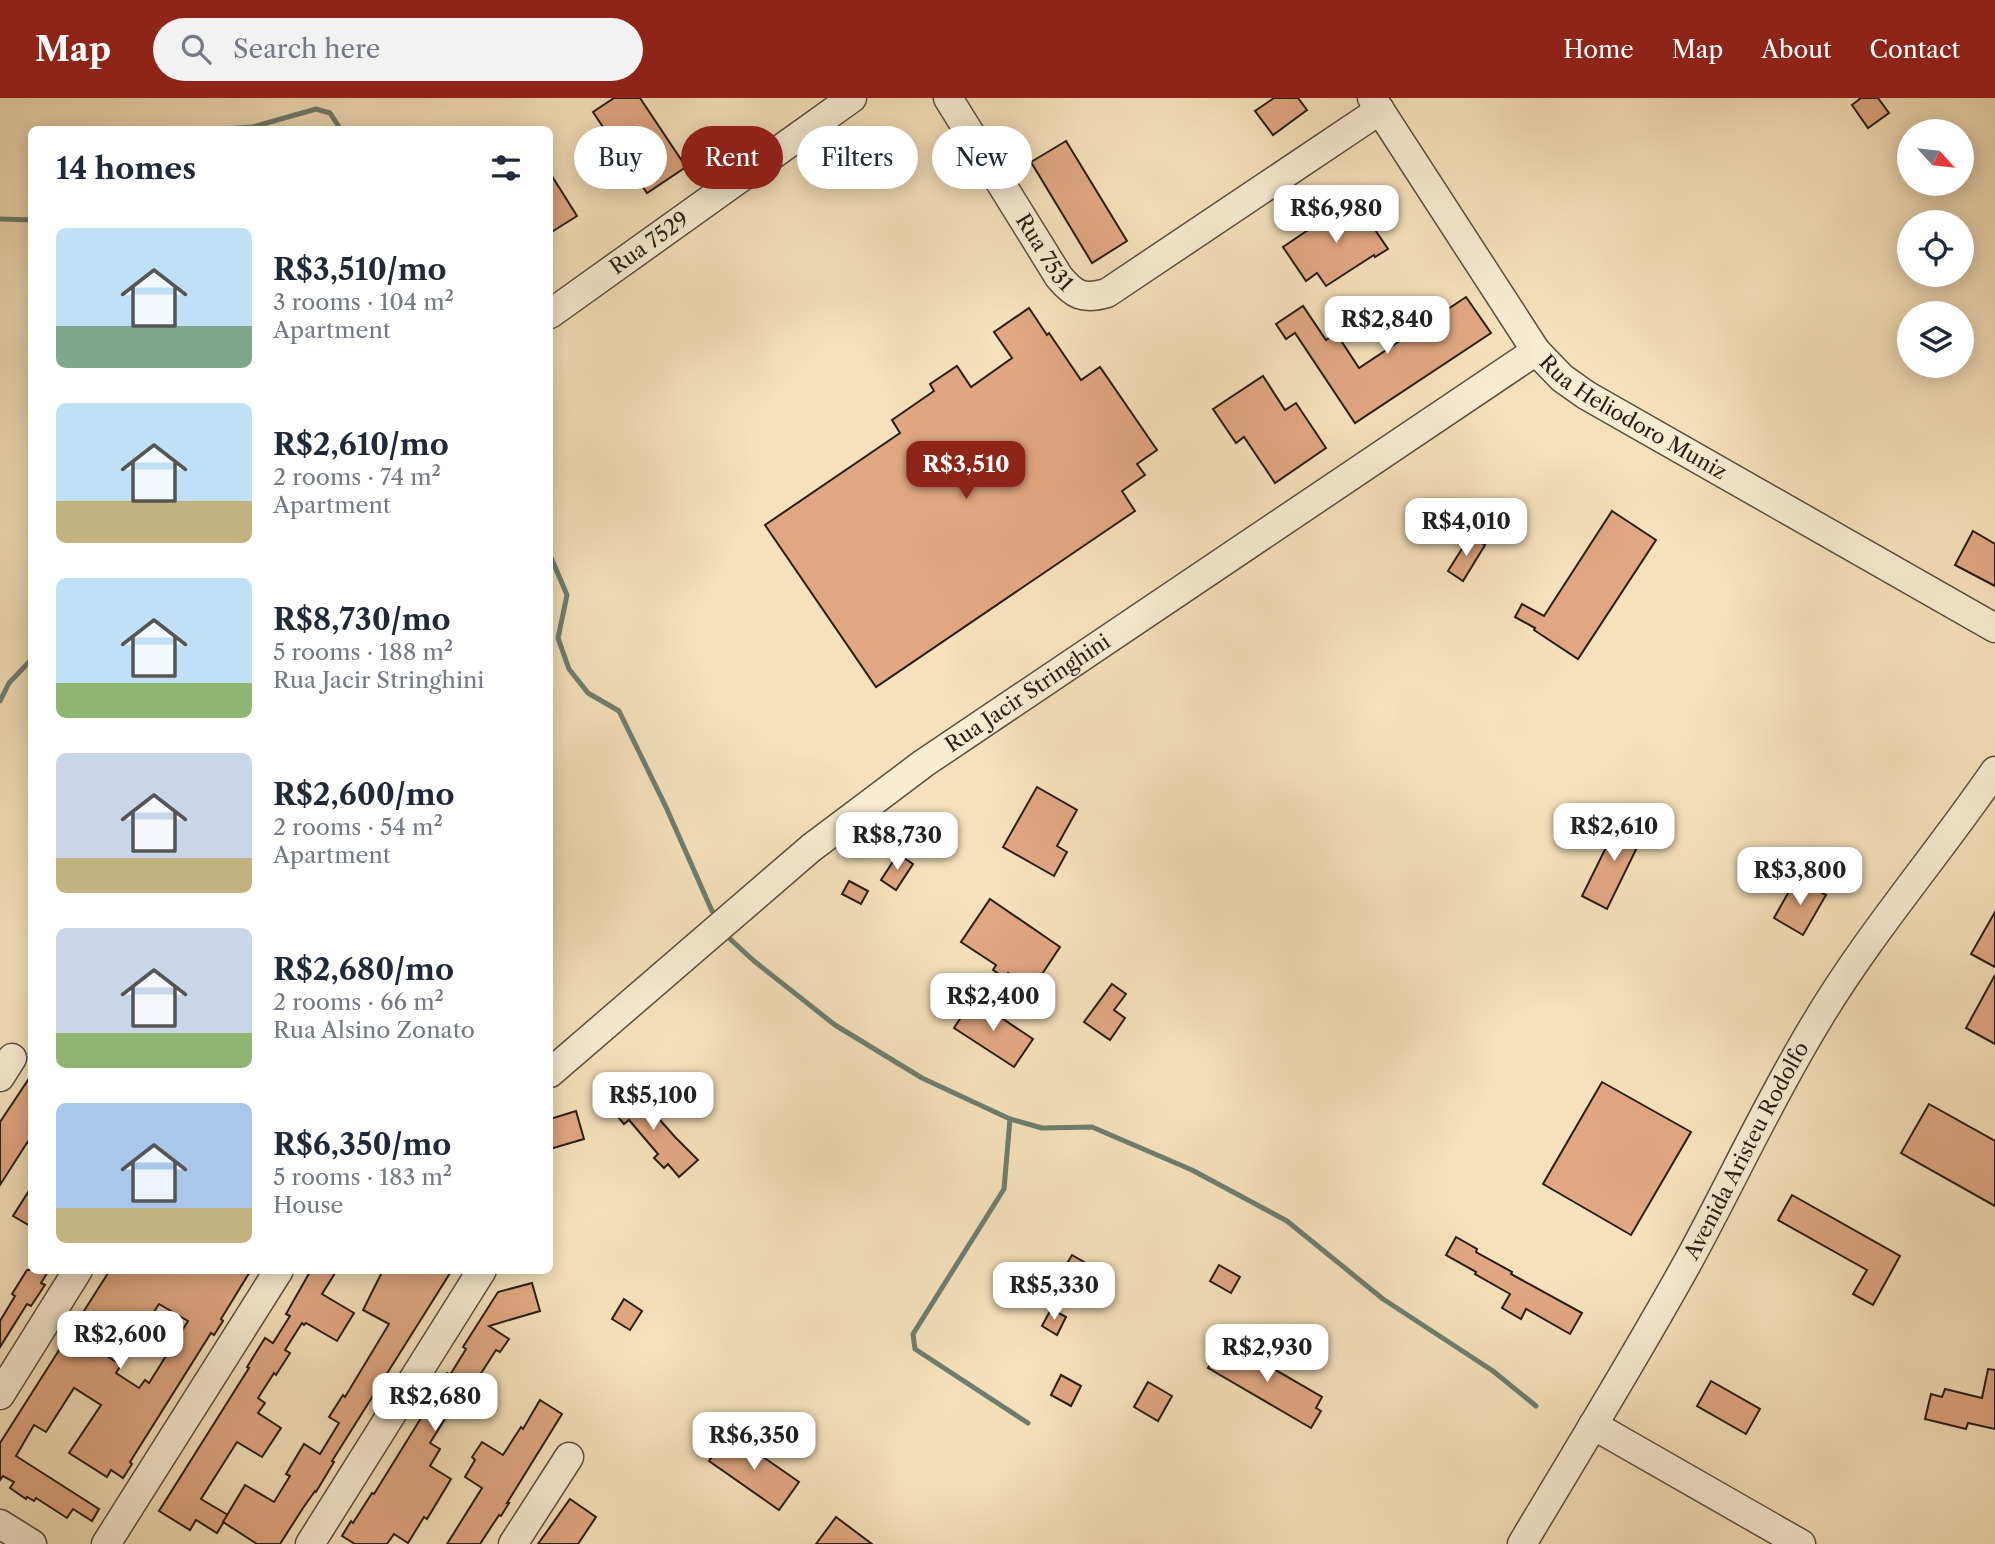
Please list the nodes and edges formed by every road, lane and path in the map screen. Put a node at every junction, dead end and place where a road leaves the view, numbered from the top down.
1 (852, 98) edge
2 (948, 98) edge
3 (1376, 104) edge
4 (553, 312) edge
5 (1536, 351) junction
6 (1995, 628) edge
7 (1995, 771) edge
8 (553, 1070) edge
9 (76, 1274) edge
10 (276, 1274) edge
11 (479, 1274) edge
12 (0, 1395) edge
13 (1593, 1425) junction
14 (569, 1457) dead end
15 (0, 1524) edge
16 (32, 1544) edge
17 (106, 1544) edge
18 (310, 1544) edge
19 (513, 1544) edge
20 (1522, 1544) edge
21 (1801, 1544) edge

1 - 4 street, Rua 7529
2 - 3 street, Rua 7531
3 - 5 street, Rua Heliodoro Muniz
5 - 6 street, Rua Heliodoro Muniz
5 - 8 street, Rua Jacir Stringhini
7 - 13 street, Avenida Aristeu Rodolfo
9 - 12 street
10 - 17 street
11 - 18 street
13 - 20 street, Avenida Aristeu Rodolfo
13 - 21 street
14 - 19 street
15 - 16 street

